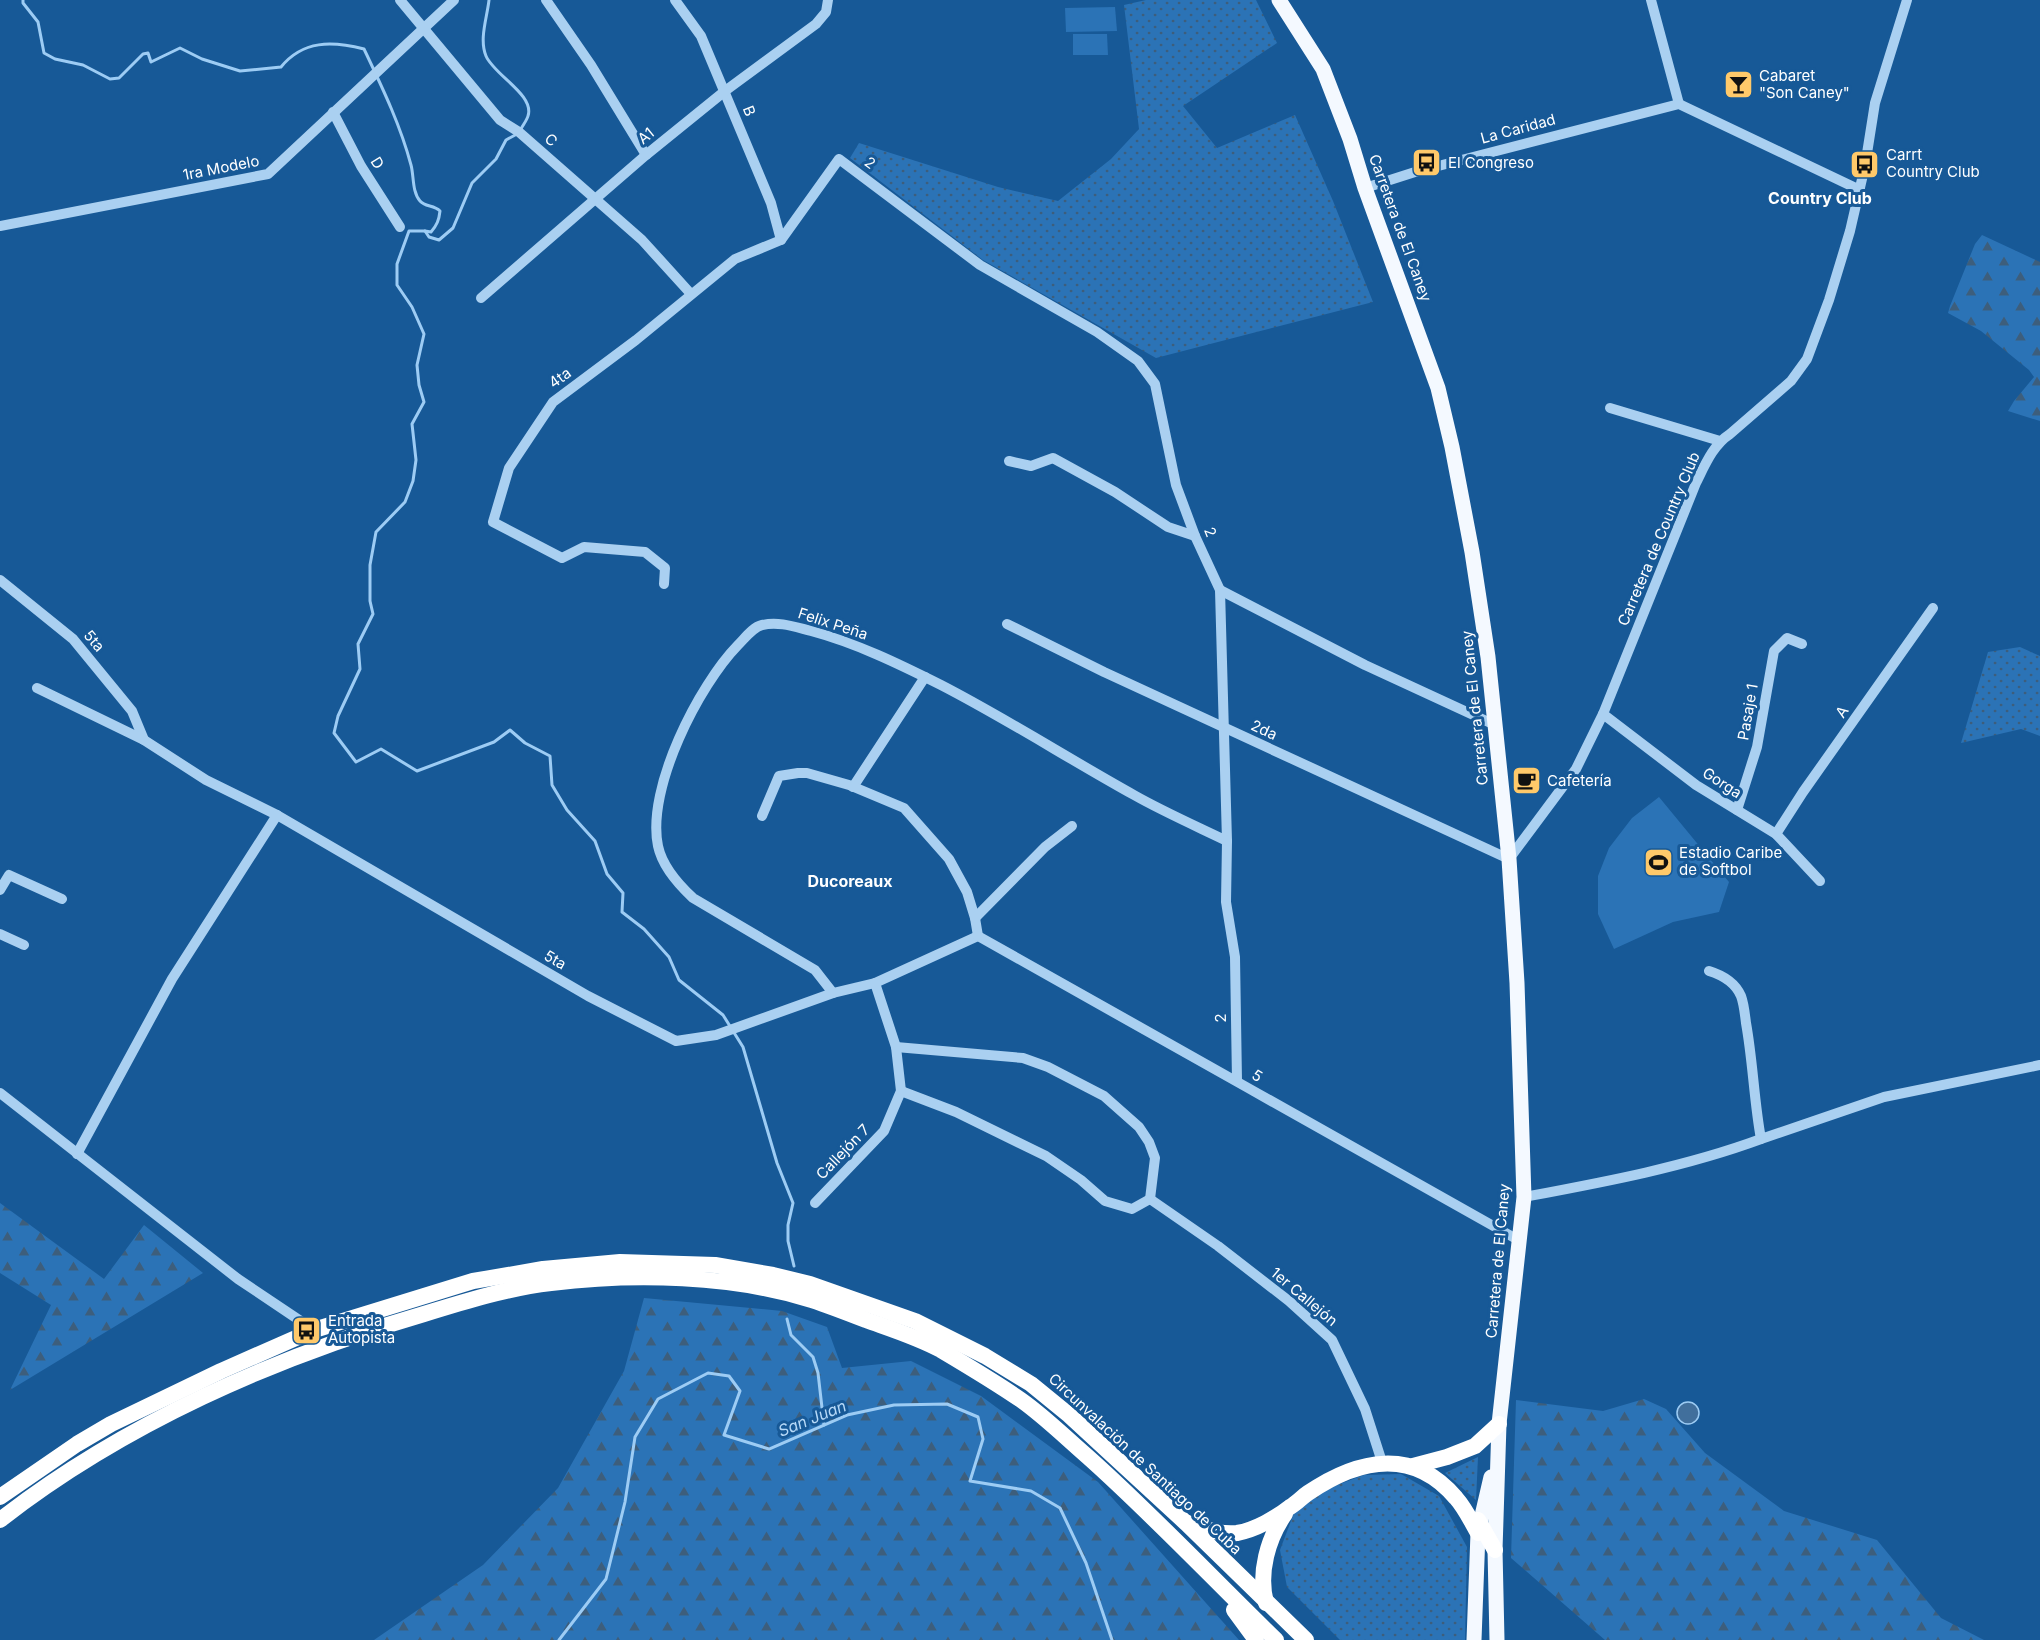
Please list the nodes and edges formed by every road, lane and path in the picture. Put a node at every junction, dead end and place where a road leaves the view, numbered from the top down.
1 (400, 0) edge
2 (454, 0) edge
3 (546, 0) edge
4 (675, 0) edge
5 (828, 0) edge
6 (1279, 0) edge
7 (1651, 0) edge
8 (1907, 0) edge
9 (425, 28) junction
10 (725, 91) junction
11 (1679, 104) junction
12 (333, 112) junction
13 (646, 155) junction
14 (1365, 188) junction
15 (1860, 190) junction
16 (595, 198) junction
17 (0, 226) edge
18 (400, 227) dead end
19 (781, 240) junction
20 (691, 294) junction
21 (481, 298) dead end
22 (1610, 408) dead end
23 (1720, 441) junction
24 (1009, 461) dead end
25 (1196, 536) junction
26 (0, 580) edge
27 (664, 584) dead end
28 (1220, 590) junction
29 (1933, 608) dead end
30 (1007, 624) dead end
31 (1802, 644) dead end
32 (925, 677) junction
33 (37, 688) dead end
34 (1603, 714) junction
35 (1495, 725) junction
36 (1222, 727) junction
37 (144, 740) junction
38 (854, 787) junction
39 (1737, 810) junction
40 (277, 815) junction
41 (762, 816) dead end
42 (1072, 826) dead end
43 (1776, 834) junction
44 (1227, 841) junction
45 (1509, 859) junction
46 (1820, 881) dead end
47 (0, 890) edge
48 (62, 899) dead end
49 (975, 918) junction
50 (0, 934) edge
51 (978, 936) junction
52 (24, 945) dead end
53 (1709, 971) dead end
54 (875, 983) junction
55 (833, 993) junction
56 (896, 1047) junction
57 (2040, 1065) edge
58 (1237, 1081) junction
59 (901, 1090) junction
60 (0, 1094) edge
61 (1761, 1139) junction
62 (77, 1154) junction
63 (1524, 1197) junction
64 (1150, 1199) junction
65 (815, 1203) dead end
66 (1520, 1241) junction
67 (314, 1330) junction
68 (314, 1350) junction
69 (1499, 1424) junction
70 (1498, 1447) junction
71 (1382, 1462) junction
72 (1413, 1466) junction
73 (0, 1497) edge
74 (1289, 1508) junction
75 (0, 1520) edge
76 (1186, 1523) junction
77 (1479, 1527) junction
78 (1495, 1550) junction
79 (1263, 1572) junction
80 (1217, 1584) junction
81 (1264, 1600) junction
82 (1284, 1619) junction
83 (1256, 1640) edge
84 (1276, 1640) edge
85 (1281, 1640) edge
86 (1306, 1640) edge
87 (1474, 1640) edge
88 (1497, 1640) edge

1 - 9 street, C
2 - 9 street, 1ra Modelo
3 - 13 street
4 - 10 street, B
5 - 10 street, A1
6 - 14 main road, Carretera de El Caney
7 - 11 street
8 - 15 street, Carretera de Country Club
9 - 12 street, 1ra Modelo
9 - 16 street, C
10 - 13 street, A1
10 - 19 street, B
11 - 14 street, La Caridad
11 - 15 street
12 - 17 street, 1ra Modelo
12 - 18 street, D
13 - 16 street, A1
14 - 35 main road, Carretera de El Caney
15 - 23 street, Carretera de Country Club
16 - 20 street, C
16 - 21 street, A1
19 - 20 street, 4ta
19 - 25 street, 2
20 - 27 street, 4ta
22 - 23 street
23 - 34 street, Carretera de Country Club
24 - 25 street
25 - 28 street, 2
26 - 37 street, 5ta
28 - 35 street
28 - 36 street, 2
29 - 43 street, A
30 - 36 street, 2da
31 - 39 street, Pasaje 1
32 - 38 street
32 - 44 street, Felix Peña
32 - 55 street, Felix Peña
33 - 37 street, 5ta
34 - 39 street, Gorga
34 - 45 street, Carretera de Country Club
35 - 45 main road, Carretera de El Caney
36 - 44 street, 2
36 - 45 street, 2da
37 - 40 street, 5ta
38 - 41 street
38 - 49 street
39 - 43 street, Gorga
40 - 55 street, 5ta
40 - 62 street
42 - 49 street
43 - 46 street, Gorga
44 - 58 street, 2
45 - 63 main road, Carretera de El Caney
47 - 48 street
49 - 51 street
50 - 52 street
51 - 54 street, 5ta
51 - 58 street, 5
53 - 61 street
54 - 55 street, 5ta
54 - 56 street, Callejón 7
56 - 59 street, Callejón 7
56 - 64 street
57 - 61 street
58 - 66 street, 5
59 - 64 street
59 - 65 street, Callejón 7
60 - 62 street
61 - 63 street
62 - 67 street
63 - 66 main road, Carretera de El Caney
64 - 71 street, 1er Callejón
66 - 69 main road, Carretera de El Caney
67 - 68 street
67 - 73 highway, Circunvalación de Santiago de Cuba
67 - 76 highway, Circunvalación de Santiago de Cuba
68 - 75 highway
68 - 80 highway
69 - 70 main road, Carretera de El Caney
69 - 72 highway
70 - 77 main road, Carretera de El Caney
70 - 78 main road, Carretera de El Caney
71 - 72 highway
71 - 74 highway
72 - 77 highway
74 - 76 highway
74 - 79 highway
76 - 81 highway, Circunvalación de Santiago de Cuba
77 - 78 highway
77 - 87 main road, Carretera de El Caney
78 - 88 main road, Carretera de El Caney
79 - 81 highway
79 - 82 highway
80 - 83 highway
80 - 84 highway
81 - 82 highway, Circunvalación de Santiago de Cuba
81 - 85 highway
82 - 86 highway, Circunvalación de Santiago de Cuba

